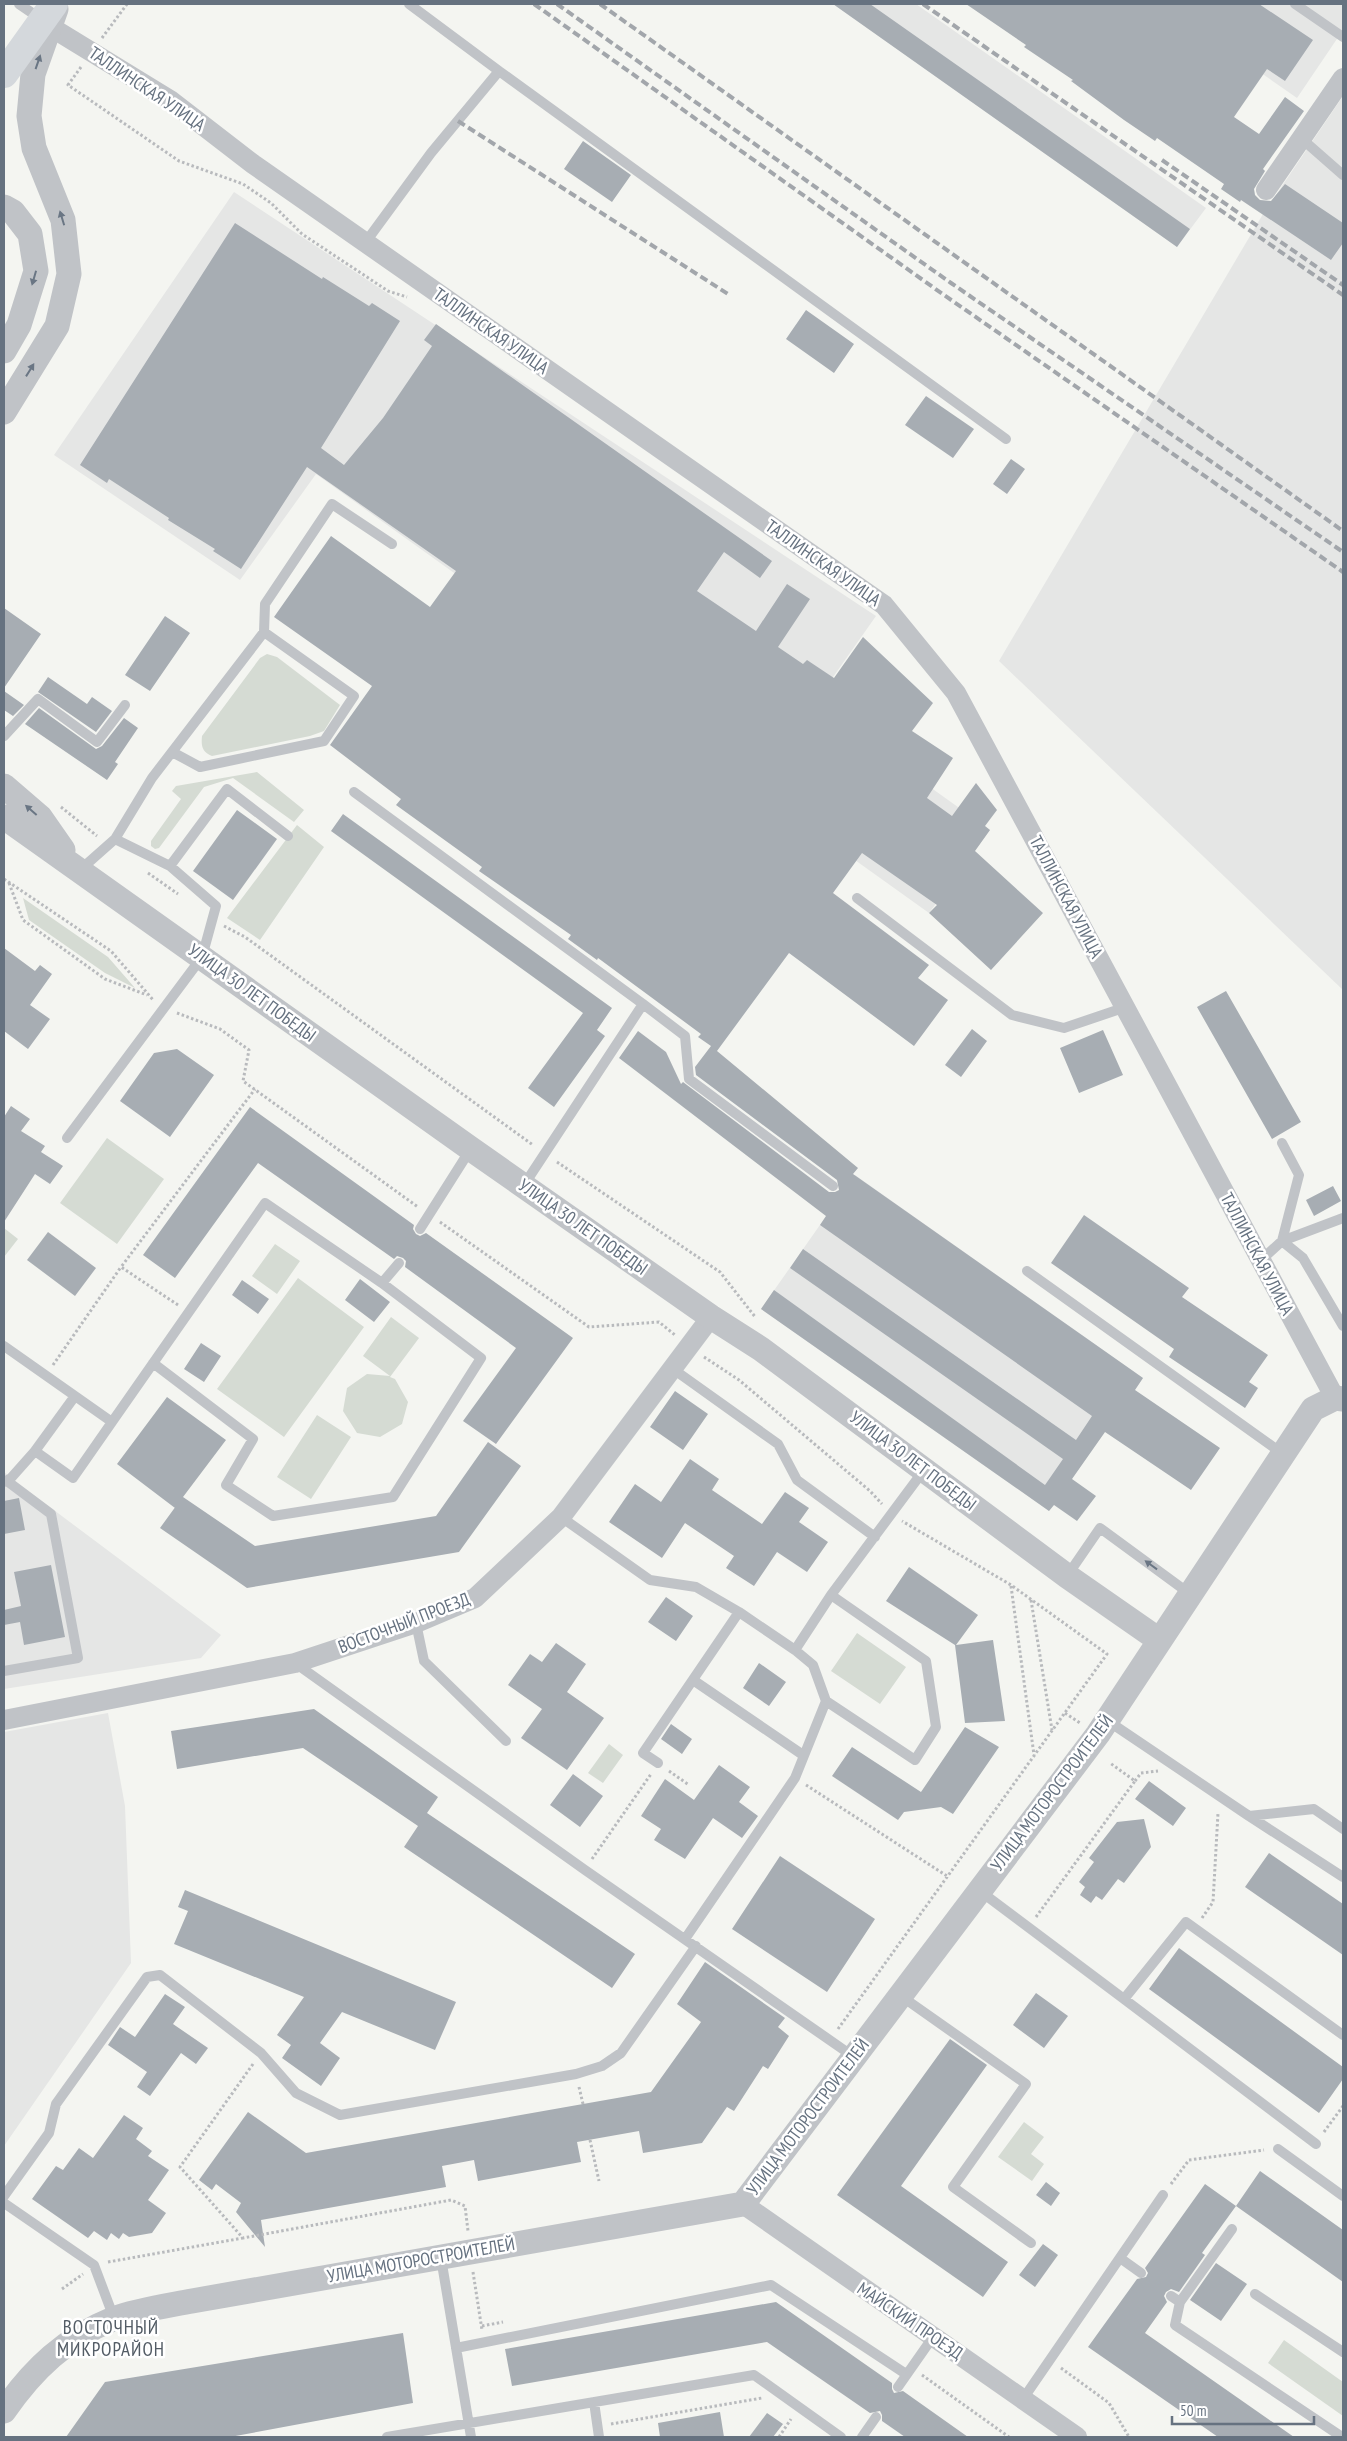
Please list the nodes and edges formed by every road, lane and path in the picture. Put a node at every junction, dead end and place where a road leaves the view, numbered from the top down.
1 (19, 4) edge
2 (58, 4) edge
3 (409, 4) edge
4 (1295, 4) edge
5 (54, 16) edge
6 (1343, 37) edge
7 (500, 71) junction
8 (4, 74) edge
9 (1343, 78) edge
10 (68, 85) dead end
11 (1302, 139) junction
12 (1343, 175) edge
13 (1266, 190) dead end
14 (4, 207) edge
15 (366, 243) junction
16 (414, 299) dead end
17 (4, 351) edge
18 (4, 412) edge
19 (1006, 439) dead end
20 (392, 544) dead end
21 (264, 632) junction
22 (125, 705) dead end
23 (4, 736) edge
24 (174, 752) junction
25 (4, 786) edge
26 (354, 792) dead end
27 (56, 803) dead end
28 (4, 816) edge
29 (288, 836) dead end
30 (112, 842) junction
31 (76, 866) junction
32 (170, 866) junction
33 (146, 872) dead end
34 (4, 879) edge
35 (8, 882) junction
36 (183, 898) dead end
37 (857, 898) dead end
38 (213, 919) junction
39 (202, 956) junction
40 (148, 995) junction
41 (643, 1004) junction
42 (1126, 1007) junction
43 (163, 1008) junction
44 (255, 1089) junction
45 (67, 1138) dead end
46 (1282, 1143) dead end
47 (471, 1149) junction
48 (545, 1153) junction
49 (524, 1185) junction
50 (833, 1186) dead end
51 (429, 1214) junction
52 (1343, 1218) edge
53 (420, 1229) dead end
54 (1282, 1241) junction
55 (1260, 1261) junction
56 (399, 1263) dead end
57 (121, 1267) junction
58 (1027, 1271) dead end
59 (382, 1283) junction
60 (189, 1312) junction
61 (711, 1317) junction
62 (759, 1322) dead end
63 (1343, 1326) edge
64 (4, 1346) edge
65 (690, 1347) junction
66 (153, 1363) junction
67 (673, 1369) junction
68 (46, 1376) junction
69 (75, 1396) junction
70 (1339, 1399) edge
71 (112, 1422) junction
72 (35, 1451) junction
73 (1283, 1454) junction
74 (924, 1470) junction
75 (5, 1482) edge
76 (892, 1514) junction
77 (561, 1517) junction
78 (875, 1537) junction
79 (1067, 1576) junction
80 (1011, 1585) junction
81 (1190, 1594) junction
82 (831, 1595) junction
83 (1031, 1600) junction
84 (739, 1612) junction
85 (416, 1623) junction
86 (1158, 1640) junction
87 (795, 1650) junction
88 (295, 1663) junction
89 (4, 1671) edge
90 (693, 1680) junction
91 (826, 1701) junction
92 (4, 1720) edge
93 (1107, 1720) junction
94 (1052, 1730) junction
95 (506, 1741) dead end
96 (803, 1755) junction
97 (1034, 1755) junction
98 (658, 1763) junction
99 (1110, 1763) dead end
100 (1159, 1771) dead end
101 (795, 1778) junction
102 (1135, 1781) junction
103 (689, 1785) dead end
104 (1212, 1808) dead end
105 (1249, 1816) junction
106 (1343, 1829) edge
107 (585, 1870) junction
108 (947, 1876) junction
109 (1343, 1877) edge
110 (980, 1890) junction
111 (1028, 1928) junction
112 (1194, 1928) junction
113 (685, 1939) junction
114 (696, 1946) junction
115 (901, 1996) junction
116 (1124, 1999) junction
117 (1343, 2035) edge
118 (830, 2040) junction
119 (260, 2053) junction
120 (854, 2057) junction
121 (1343, 2106) edge
122 (590, 2140) dead end
123 (1316, 2144) joint
124 (1278, 2149) joint
125 (599, 2182) dead end
126 (1163, 2194) joint
127 (4, 2196) edge
128 (1343, 2196) edge
129 (4, 2203) edge
130 (743, 2204) junction
131 (465, 2206) dead end
132 (1232, 2229) dead end
133 (243, 2238) junction
134 (1031, 2243) dead end
135 (440, 2257) junction
136 (1120, 2258) junction
137 (94, 2265) junction
138 (1141, 2273) dead end
139 (62, 2289) dead end
140 (1255, 2294) dead end
141 (114, 2319) junction
142 (510, 2320) dead end
143 (482, 2326) dead end
144 (934, 2337) junction
145 (456, 2348) junction
146 (1343, 2352) edge
147 (1050, 2360) junction
148 (909, 2371) junction
149 (898, 2387) dead end
150 (772, 2397) dead end
151 (1023, 2399) junction
152 (594, 2402) junction
153 (4, 2411) edge
154 (795, 2414) dead end
155 (876, 2417) dead end
156 (468, 2423) junction
157 (611, 2424) dead end
158 (1074, 2436) edge
159 (387, 2437) edge
160 (471, 2437) edge
161 (599, 2437) edge
162 (779, 2437) edge
163 (841, 2437) edge
164 (862, 2437) edge
165 (1009, 2437) edge
166 (1130, 2437) edge
167 (1342, 2437) edge

1 - 5 lane
18 -> 2 street
3 - 7 lane
4 - 6 lane
5 - 8 main road
5 - 15 street, ТАЛЛИНСКАЯ УЛИЦА
7 - 15 lane
7 - 19 lane
9 - 11 street
10 - 16 path
11 - 12 lane
11 - 13 street
14 -> 17 street
15 - 42 street, ТАЛЛИНСКАЯ УЛИЦА
20 - 21 lane
21 - 24 lane
21 - 24 lane
22 - 23 lane
24 - 30 lane
31 -> 25 street
26 - 41 lane
27 - 30 path
28 - 31 street, УЛИЦА 30 ЛЕТ ПОБЕДЫ
29 - 32 lane
30 - 31 lane
30 - 32 lane
31 - 39 street, УЛИЦА 30 ЛЕТ ПОБЕДЫ
32 - 38 lane
33 - 36 path
34 - 35 path
35 - 40 path
35 - 40 path
37 - 42 lane
38 - 39 lane
38 - 48 path
39 - 43 lane
39 - 47 street, УЛИЦА 30 ЛЕТ ПОБЕДЫ
40 - 43 path
41 - 48 lane
41 - 50 lane
42 - 55 street, ТАЛЛИНСКАЯ УЛИЦА
43 - 44 path
43 - 45 lane
44 - 51 path
44 - 57 path
46 - 54 lane
47 - 49 street, УЛИЦА 30 ЛЕТ ПОБЕДЫ
47 - 51 lane
48 - 49 lane
48 - 62 path
49 - 61 street, УЛИЦА 30 ЛЕТ ПОБЕДЫ
51 - 53 lane
51 - 65 path
52 - 54 lane
54 - 55 lane
54 - 63 lane
55 - 70 street, ТАЛЛИНСКАЯ УЛИЦА
56 - 59 lane
57 - 60 path
57 - 68 path
58 - 73 lane
59 - 60 lane
59 - 66 lane
60 - 66 lane
61 - 65 street, ВОСТОЧНЫЙ ПРОЕЗД
61 - 74 street, УЛИЦА 30 ЛЕТ ПОБЕДЫ
64 - 68 lane
65 - 67 street, ВОСТОЧНЫЙ ПРОЕЗД
65 - 76 path
66 - 71 lane
67 - 77 street, ВОСТОЧНЫЙ ПРОЕЗД
67 - 78 lane
68 - 69 lane
69 - 71 lane
69 - 72 lane
70 - 73 street, УЛИЦА МОТОРОСТРОИТЕЛЕЙ
71 - 72 lane
72 - 75 lane
73 - 81 street, УЛИЦА МОТОРОСТРОИТЕЛЕЙ
74 - 76 lane
74 - 79 street, УЛИЦА 30 ЛЕТ ПОБЕДЫ
75 - 89 lane
76 - 78 lane
76 - 80 path
77 - 84 lane
77 - 85 street, ВОСТОЧНЫЙ ПРОЕЗД
78 - 82 lane
81 -> 79 lane
79 - 86 street, УЛИЦА 30 ЛЕТ ПОБЕДЫ
80 - 83 path
80 - 97 path
81 - 86 street, УЛИЦА МОТОРОСТРОИТЕЛЕЙ
82 - 87 lane
82 - 91 lane
83 - 94 path
83 - 94 path
84 - 87 lane
84 - 90 lane
85 - 88 street, ВОСТОЧНЫЙ ПРОЕЗД
85 - 95 lane
86 - 93 street, УЛИЦА МОТОРОСТРОИТЕЛЕЙ
87 - 91 lane
88 - 92 street, ВОСТОЧНЫЙ ПРОЕЗД
88 - 107 lane
90 - 96 lane
90 - 98 lane
91 - 96 lane
93 - 105 lane
93 - 110 street, УЛИЦА МОТОРОСТРОИТЕЛЕЙ
94 - 97 path
96 - 101 lane
97 - 108 path
98 - 103 path
98 - 107 path
99 - 102 path
100 - 102 path
101 - 108 path
101 - 113 lane
102 - 111 path
104 - 112 path
105 - 106 lane
105 - 109 lane
107 - 113 lane
108 - 118 path
110 - 111 lane
110 - 115 street, УЛИЦА МОТОРОСТРОИТЕЛЕЙ
111 - 116 lane
112 - 116 lane
112 - 117 lane
113 - 114 lane
114 - 118 lane
114 - 119 lane
115 - 120 street, УЛИЦА МОТОРОСТРОИТЕЛЕЙ
115 - 134 lane
116 - 123 lane
118 - 120 lane
119 - 127 lane
119 - 133 path
120 - 130 street, УЛИЦА МОТОРОСТРОИТЕЛЕЙ
121 - 123 path
122 - 125 path
124 - 126 path
124 - 128 lane
126 - 136 lane
129 - 137 lane
130 - 135 street, УЛИЦА МОТОРОСТРОИТЕЛЕЙ
130 - 144 street, МАЙСКИЙ ПРОЕЗД
131 - 133 path
132 - 167 lane
133 - 137 path
135 - 141 street, УЛИЦА МОТОРОСТРОИТЕЛЕЙ
135 - 145 lane
136 - 138 lane
136 - 147 lane
137 - 139 path
137 - 141 lane
140 - 146 lane
141 - 153 street, УЛИЦА МОТОРОСТРОИТЕЛЕЙ
142 - 143 path
144 - 148 lane
144 - 151 street, МАЙСКИЙ ПРОЕЗД
145 - 148 lane
145 - 156 lane
147 - 151 lane
147 - 166 path
148 - 149 lane
148 - 165 path
150 - 157 path
151 - 158 street, МАЙСКИЙ ПРОЕЗД
152 - 156 lane
152 - 161 lane
152 - 163 lane
154 - 162 path
155 - 164 lane
156 - 159 lane
156 - 160 lane

